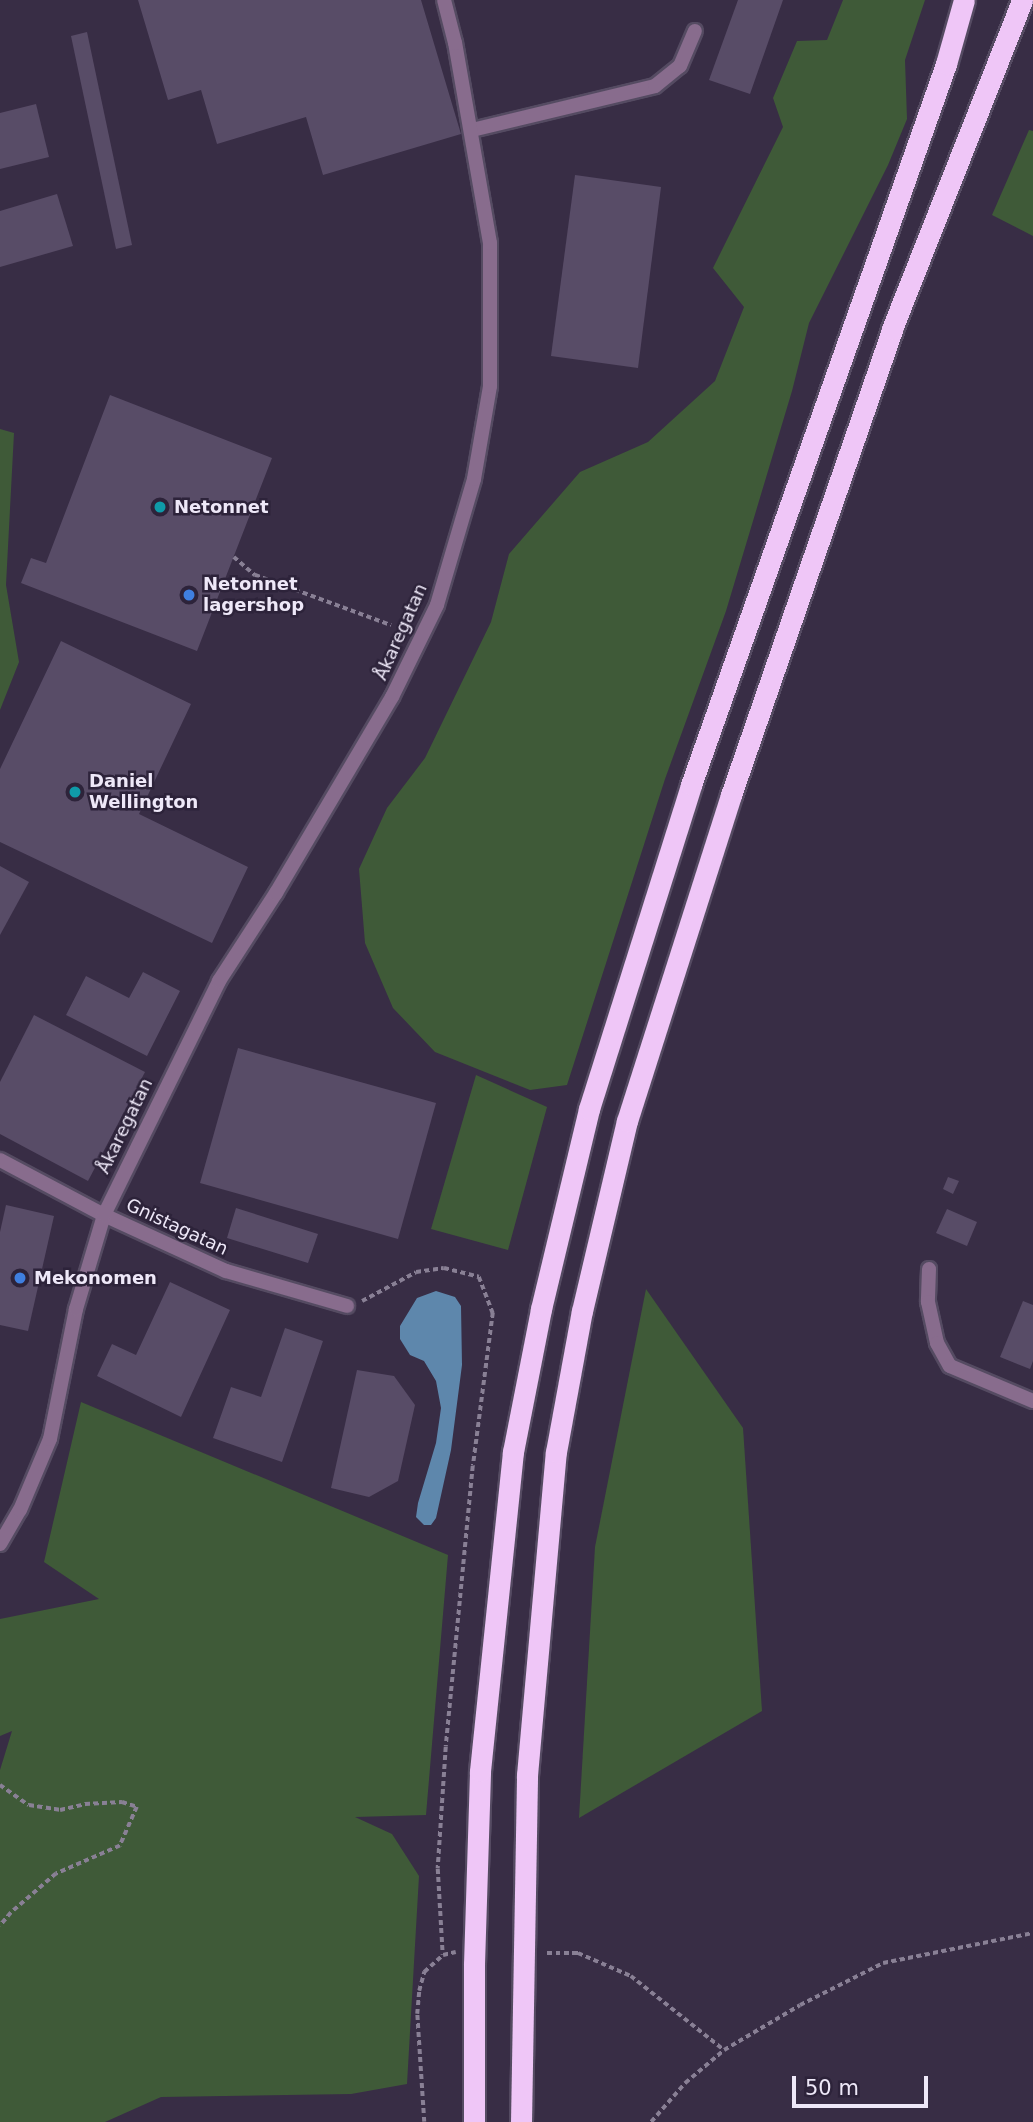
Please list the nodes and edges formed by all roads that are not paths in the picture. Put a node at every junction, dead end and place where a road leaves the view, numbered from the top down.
1 (444, 0) edge
2 (964, 0) edge
3 (1022, 0) edge
4 (695, 32) dead end
5 (472, 130) junction
6 (0, 1160) edge
7 (104, 1215) junction
8 (929, 1269) dead end
9 (347, 1306) road end
10 (1033, 1401) edge
11 (0, 1544) edge
12 (474, 2122) edge
13 (521, 2122) edge

1 - 5 street, Åkaregatan
2 - 12 highway
3 - 13 highway
4 - 5 street
5 - 7 street, Åkaregatan
6 - 7 street, Gnistagatan
7 - 9 street, Gnistagatan
7 - 11 street, Åkaregatan
8 - 10 street

